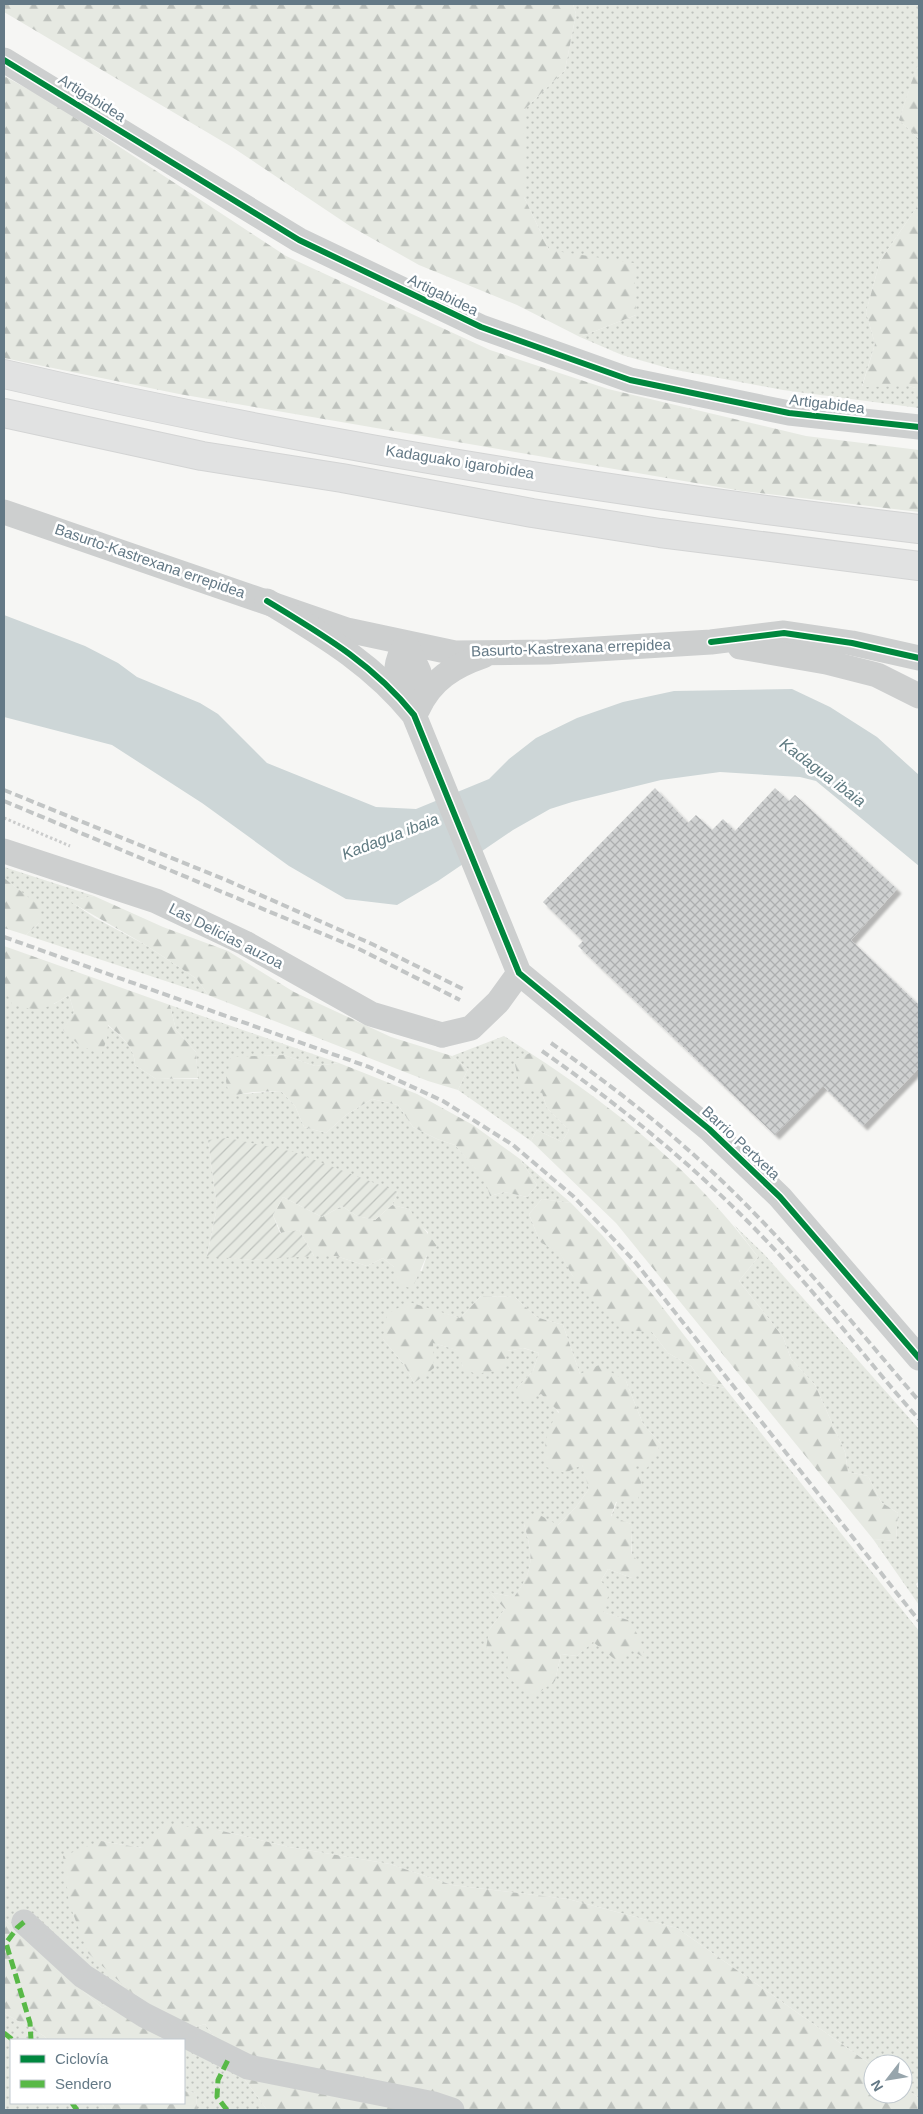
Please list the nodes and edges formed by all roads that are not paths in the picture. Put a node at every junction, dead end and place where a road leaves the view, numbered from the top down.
1 (4, 60) edge
2 (4, 374) edge
3 (4, 413) edge
4 (919, 428) edge
5 (4, 512) edge
6 (919, 529) edge
7 (919, 566) edge
8 (267, 601) junction
9 (711, 642) junction
10 (406, 644) junction
11 (491, 653) junction
12 (919, 658) edge
13 (398, 695) junction
14 (919, 696) edge
15 (415, 714) junction
16 (4, 851) edge
17 (519, 973) junction
18 (919, 1358) edge
19 (24, 1922) dead end
20 (452, 2110) edge

1 - 4 street, Artigabidea
2 - 6 highway, Kadaguako igarobidea
3 - 7 highway
5 - 8 street, Basurto-Kastrexana errepidea
8 - 10 street, Basurto-Kastrexana errepidea
8 - 13 street
9 - 11 street, Basurto-Kastrexana errepidea
9 - 12 street, Basurto-Kastrexana errepidea
9 - 14 street, Basurto-Kastrexana errepidea
10 - 11 street, Basurto-Kastrexana errepidea
10 - 13 street
10 - 15 street
11 - 15 street
13 - 15 street
15 - 17 street
16 - 17 street, Las Delicias auzoa, bridge
17 - 18 street, Barrio Pertxeta
19 - 20 street

